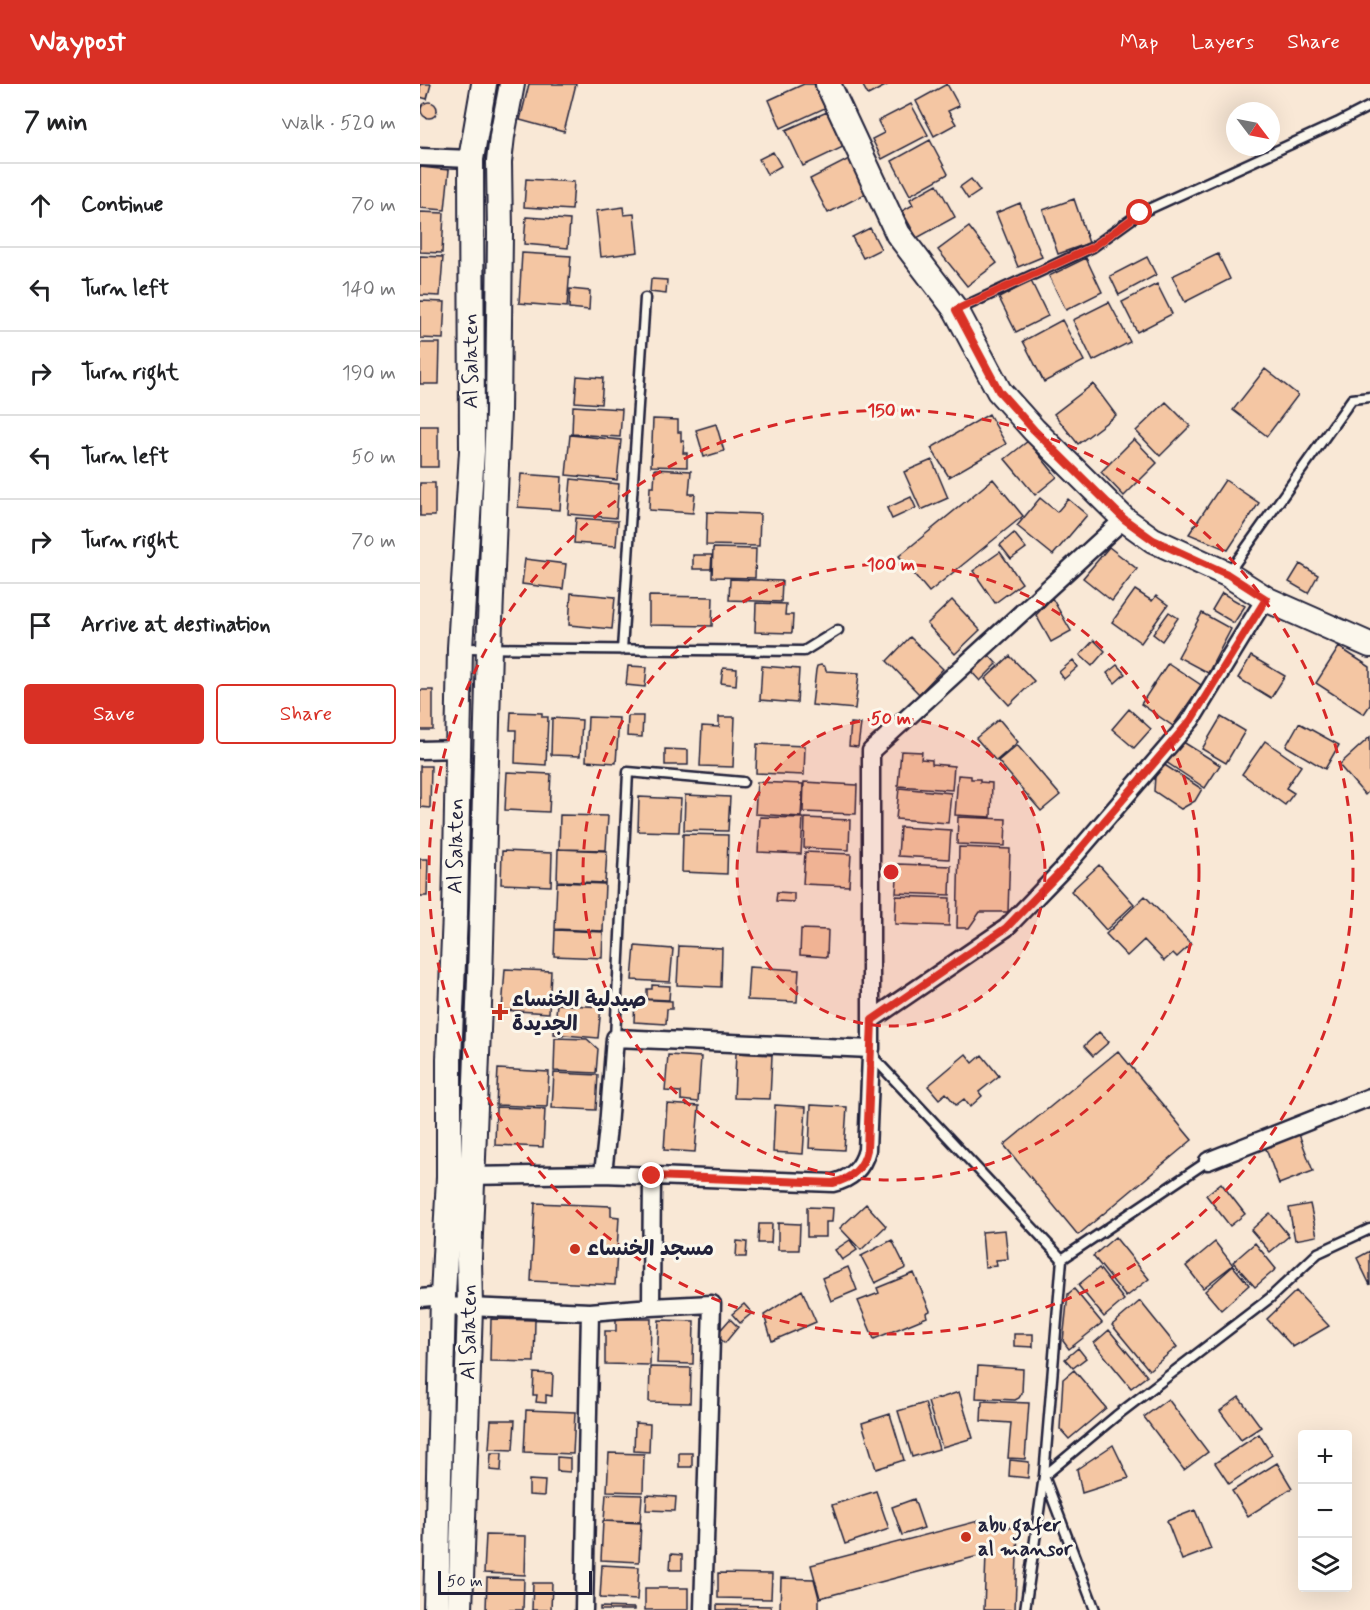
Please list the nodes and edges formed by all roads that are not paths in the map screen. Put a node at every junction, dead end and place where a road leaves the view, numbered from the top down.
1 (484, 84) edge
2 (512, 84) edge
3 (828, 84) edge
4 (1370, 106) edge
5 (420, 157) edge
6 (471, 159) junction
7 (645, 298) dead end
8 (956, 310) junction
9 (1370, 397) edge
10 (1124, 519) junction
11 (1227, 574) junction
12 (1266, 599) junction
13 (838, 630) dead end
14 (1370, 645) edge
15 (460, 648) junction
16 (489, 648) junction
17 (622, 650) junction
18 (459, 749) junction
19 (420, 750) edge
20 (743, 782) dead end
21 (872, 1020) junction
22 (615, 1038) junction
23 (871, 1052) junction
24 (1370, 1097) edge
25 (1208, 1161) joint
26 (603, 1174) junction
27 (473, 1176) junction
28 (652, 1176) junction
29 (448, 1177) junction
30 (1370, 1229) edge
31 (1062, 1259) junction
32 (436, 1300) edge
33 (470, 1307) junction
34 (651, 1307) junction
35 (590, 1312) junction
36 (1044, 1476) junction
37 (436, 1610) edge
38 (460, 1610) edge
39 (584, 1610) edge
40 (703, 1610) edge
41 (1025, 1610) edge
42 (1095, 1610) edge

1 - 6 main road, Al Salaten
2 - 16 main road, Al Salaten
3 - 8 main road
4 - 8 lane
5 - 6 street
6 - 15 main road, Al Salaten
7 - 17 lane
8 - 10 main road
9 - 11 lane
10 - 11 main road
10 - 21 street
11 - 12 main road
12 - 14 main road
12 - 21 street
13 - 17 lane
15 - 16 lane
15 - 18 main road, Al Salaten
16 - 17 lane
16 - 27 main road, Al Salaten
18 - 19 street
18 - 29 main road, Al Salaten
20 - 22 lane
21 - 23 street
22 - 23 street
22 - 26 street
23 - 28 street
23 - 31 lane
24 - 25 street
25 - 31 lane
26 - 27 street
26 - 28 street
27 - 29 street
27 - 33 main road, Al Salaten
28 - 34 street
29 - 32 main road, Al Salaten
30 - 36 lane
31 - 36 lane
32 - 33 street
32 - 37 main road, Al Salaten
33 - 35 street
33 - 38 main road, Al Salaten
34 - 35 street
34 - 40 street
35 - 39 street
36 - 41 lane
36 - 42 lane

